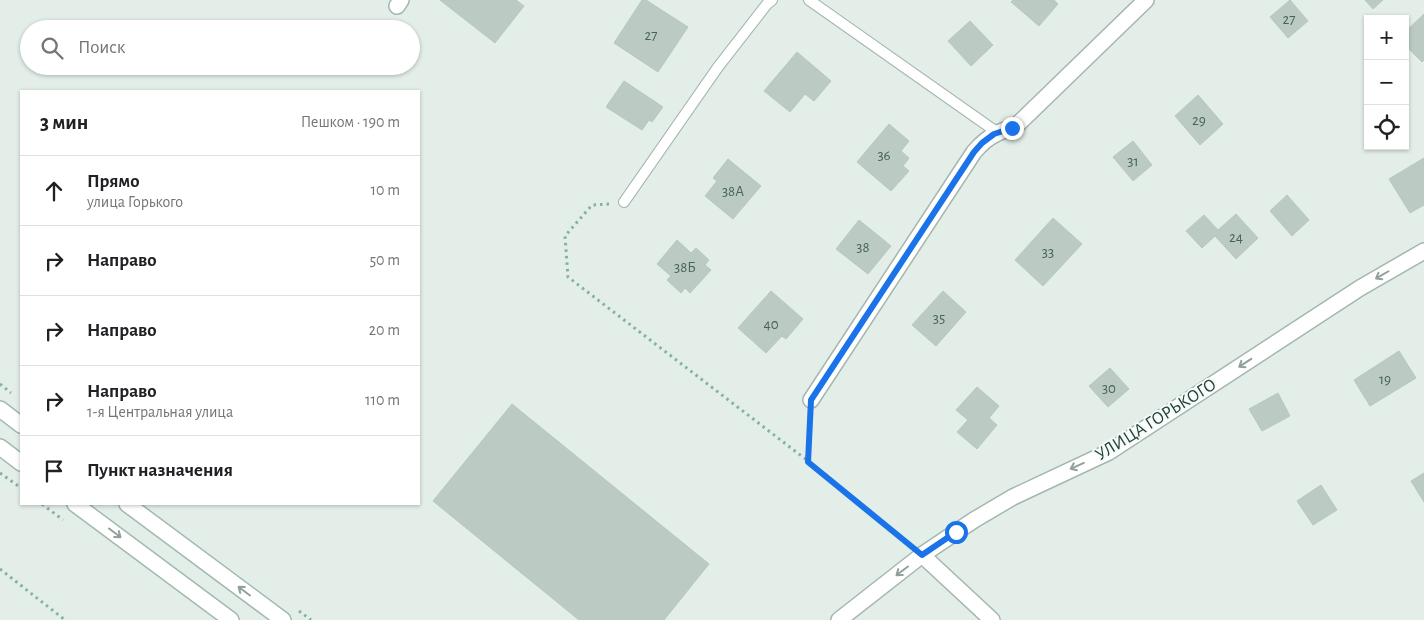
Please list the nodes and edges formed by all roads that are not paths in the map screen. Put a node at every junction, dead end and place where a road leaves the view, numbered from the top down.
1 (772, 0) edge
2 (809, 0) edge
3 (1146, 0) edge
4 (998, 133) junction
5 (624, 202) road end
6 (1424, 251) edge
7 (811, 400) road end
8 (0, 409) edge
9 (20, 424) edge
10 (0, 447) edge
11 (20, 462) edge
12 (77, 505) edge
13 (128, 505) edge
14 (922, 555) junction
15 (231, 620) edge
16 (283, 620) edge
17 (839, 620) edge
18 (992, 620) edge

1 - 5 lane
2 - 4 lane
3 - 4 street
4 - 7 street
6 -> 14 street, УЛИЦА ГОРЬКОГО
8 - 9 street
10 - 11 street
12 -> 15 street
16 -> 13 street
14 -> 17 street, УЛИЦА ГОРЬКОГО
14 - 18 street

